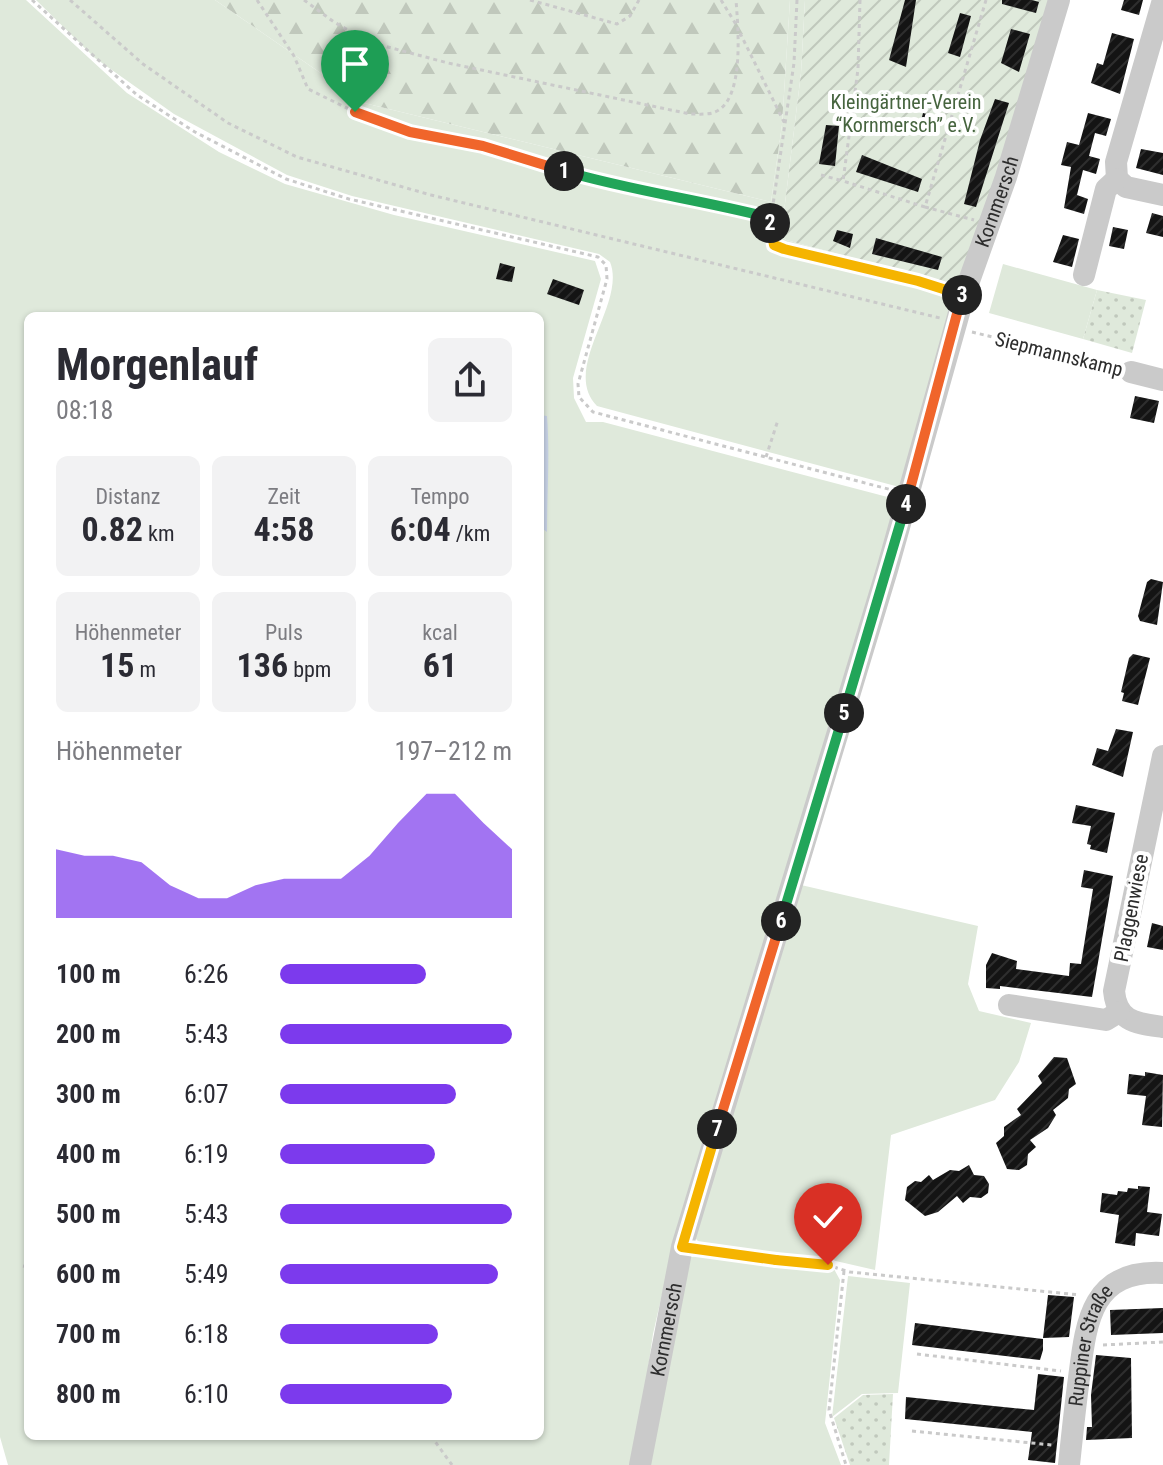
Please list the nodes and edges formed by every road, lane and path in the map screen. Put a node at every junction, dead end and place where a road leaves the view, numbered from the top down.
1 (32, 0) edge
2 (70, 0) edge
3 (257, 0) edge
4 (304, 0) edge
5 (530, 0) edge
6 (639, 0) edge
7 (721, 0) edge
8 (736, 0) edge
9 (797, 0) edge
10 (860, 0) edge
11 (986, 0) edge
12 (1059, 0) edge
13 (1163, 0) edge
14 (739, 30) junction
15 (786, 126) junction
16 (821, 175) dead end
17 (1117, 179) junction
18 (843, 181) junction
19 (1163, 195) edge
20 (925, 207) junction
21 (771, 218) junction
22 (972, 220) dead end
23 (1084, 275) dead end
24 (964, 295) junction
25 (927, 315) dead end
26 (955, 326) junction
27 (1131, 372) joint
28 (1163, 380) edge
29 (778, 420) dead end
30 (766, 457) junction
31 (909, 494) junction
32 (1163, 756) edge
33 (1009, 1005) dead end
34 (1119, 1012) junction
35 (1163, 1027) edge
36 (682, 1247) junction
37 (844, 1271) junction
38 (1163, 1273) edge
39 (1099, 1297) junction
40 (1163, 1342) edge
41 (1083, 1345) junction
42 (917, 1354) dead end
43 (1079, 1373) junction
44 (912, 1431) dead end
45 (434, 1440) edge
46 (1070, 1456) edge
47 (452, 1465) edge
48 (640, 1465) edge
49 (846, 1465) edge

1 - 30 path
2 - 25 path
3 - 21 path
4 - 14 path
5 - 6 path
7 - 14 path
8 - 14 path
9 - 15 path
10 - 18 path
11 - 20 path
12 - 24 street, Kornmersch
13 - 17 street
14 - 15 path
15 - 21 path
16 - 18 path
17 - 19 street
17 - 23 street
18 - 20 path
20 - 22 path
21 - 24 path
24 - 26 street, Kornmersch
26 - 27 path, Siepmannskamp
26 - 31 street, Kornmersch
27 - 28 street, Siepmannskamp
29 - 30 path
30 - 31 path
31 - 36 street, Kornmersch
32 - 34 street, Plaggenwiese
33 - 34 street
34 - 35 street
36 - 37 path
36 - 48 street, Kornmersch
37 - 39 path
37 - 49 path
38 - 39 street, Ruppiner Straße
39 - 41 street, Ruppiner Straße
40 - 41 path
41 - 43 street, Ruppiner Straße
42 - 43 path
43 - 46 street, Ruppiner Straße
44 - 46 path
45 - 47 path

